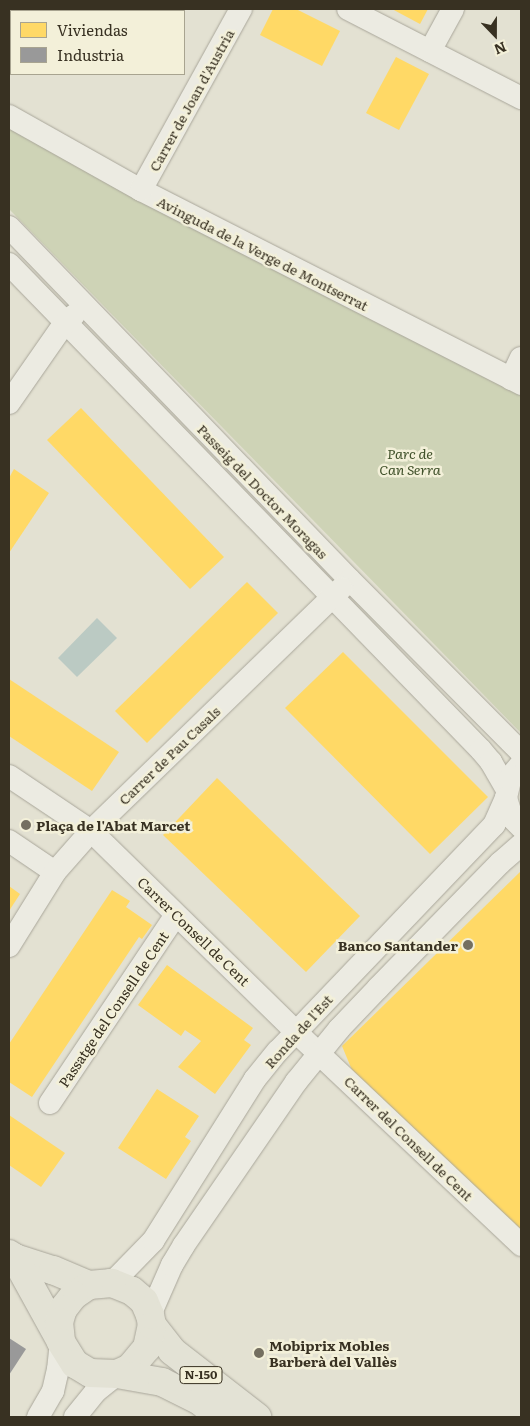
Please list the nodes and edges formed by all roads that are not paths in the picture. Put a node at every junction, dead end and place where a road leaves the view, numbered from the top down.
1 (240, 9) edge
2 (348, 9) edge
3 (453, 9) edge
4 (430, 51) junction
5 (521, 98) edge
6 (9, 116) edge
7 (141, 190) junction
8 (9, 227) edge
9 (9, 264) edge
10 (84, 306) junction
11 (64, 324) junction
12 (521, 358) edge
13 (516, 381) edge
14 (9, 403) edge
15 (350, 580) junction
16 (330, 598) junction
17 (521, 752) edge
18 (521, 764) edge
19 (9, 776) edge
20 (506, 793) junction
21 (521, 827) edge
22 (91, 831) junction
23 (9, 841) edge
24 (521, 845) edge
25 (55, 872) junction
26 (176, 915) junction
27 (9, 946) edge
28 (296, 1032) junction
29 (321, 1054) junction
30 (50, 1103) dead end
31 (521, 1245) edge
32 (12, 1256) edge
33 (101, 1284) junction
34 (151, 1320) junction
35 (61, 1341) junction
36 (117, 1374) junction
37 (38, 1417) edge
38 (75, 1417) edge
39 (218, 1417) edge
40 (257, 1417) edge

1 - 7 street, Carrer de Joan d'Austria
2 - 4 street
3 - 4 street
4 - 5 street
6 - 7 street, Avinguda de la Verge de Montserrat
7 - 13 street, Avinguda de la Verge de Montserrat
8 - 10 street, Passeig del Doctor Moragas
9 - 11 street, Passeig del Doctor Moragas
10 - 11 street
10 - 15 street, Passeig del Doctor Moragas
11 - 14 street
11 - 16 street, Passeig del Doctor Moragas
12 - 13 street
15 - 16 street, Carrer de Pau Casals
15 - 17 street, Passeig del Doctor Moragas
16 - 20 street, Passeig del Doctor Moragas
16 - 22 street, Carrer de Pau Casals
18 - 20 street, Ronda de l'Est
19 - 22 street, Carrer Consell de Cent
20 - 21 street, Passeig del Doctor Moragas
20 - 28 street, Ronda de l'Est
22 - 25 street, Carrer de Pau Casals
22 - 26 street, Carrer Consell de Cent
23 - 25 street
24 - 29 street
25 - 27 street, Carrer de Pau Casals
26 - 28 street, Carrer Consell de Cent
26 - 30 street, Passatge del Consell de Cent
28 - 29 street, Carrer del Consell de Cent
28 - 33 street, Ronda de l'Est
29 - 31 street, Carrer del Consell de Cent
29 - 34 street
32 - 33 main road, N-150
32 - 35 main road, N-150
33 - 34 main road, N-150
33 - 35 main road
34 - 36 main road
34 - 40 main road, N-150
35 - 36 main road, N-150
35 - 37 street
36 - 38 street
36 - 39 main road, N-150

